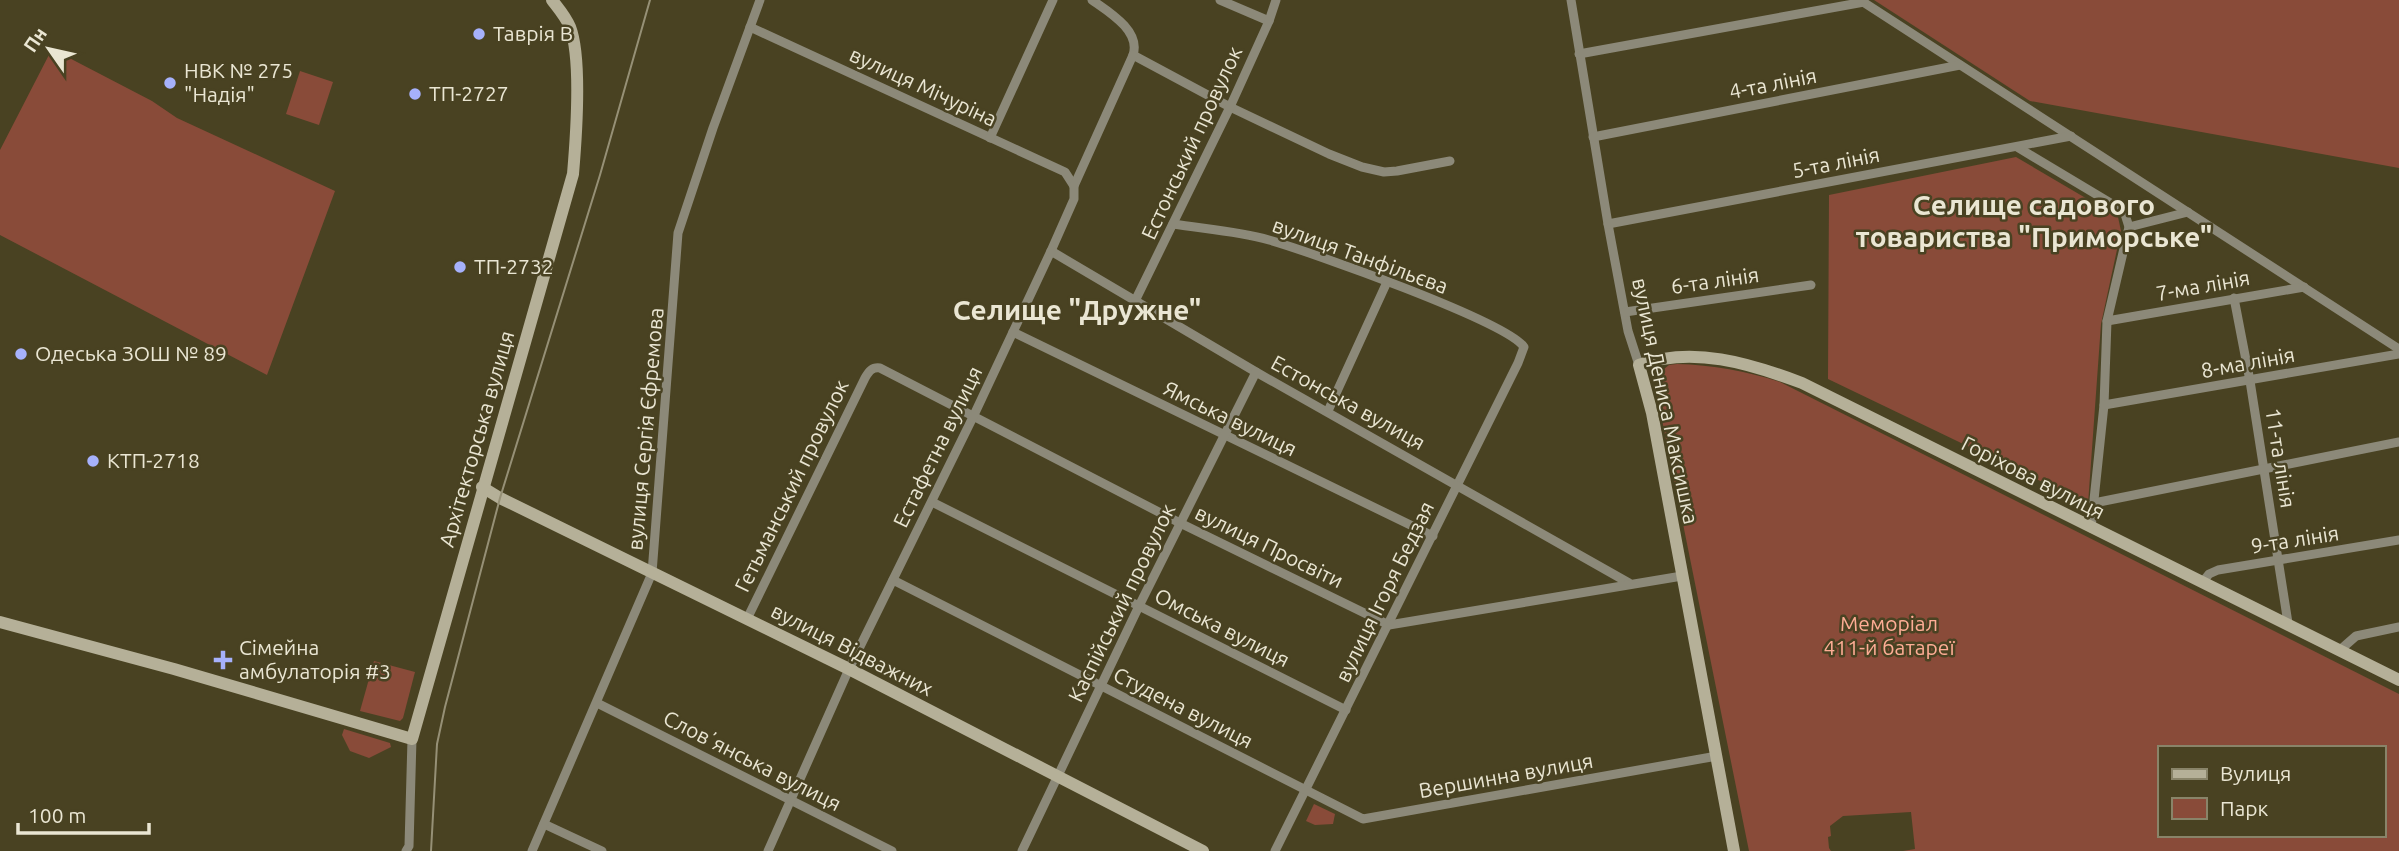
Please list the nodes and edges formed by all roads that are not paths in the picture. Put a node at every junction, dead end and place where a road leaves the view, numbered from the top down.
1 (552, 0) edge
2 (760, 0) edge
3 (1053, 0) edge
4 (1092, 0) edge
5 (1220, 0) edge
6 (1276, 0) edge
7 (1571, 0) edge
8 (1862, 1) edge
9 (1269, 21) junction
10 (751, 26) junction
11 (1579, 54) junction
12 (1133, 55) junction
13 (1960, 65) junction
14 (1230, 107) junction
15 (2071, 136) junction
16 (1592, 137) junction
17 (990, 138) junction
18 (2017, 146) junction
19 (1450, 161) dead end
20 (1074, 186) junction
21 (2188, 212) junction
22 (1173, 224) junction
23 (1608, 224) junction
24 (2129, 227) junction
25 (1051, 251) junction
26 (1387, 282) junction
27 (1811, 285) dead end
28 (2304, 287) junction
29 (2234, 298) junction
30 (1136, 299) junction
31 (1625, 312) junction
32 (2107, 321) junction
33 (1013, 332) junction
34 (1524, 347) joint
35 (2399, 349) edge
36 (2399, 354) edge
37 (1639, 365) junction
38 (870, 370) joint
39 (1256, 372) junction
40 (2250, 381) junction
41 (2104, 405) junction
42 (1328, 411) junction
43 (974, 415) junction
44 (1223, 436) junction
45 (2399, 442) edge
46 (2264, 468) junction
47 (1458, 485) junction
48 (482, 487) junction
49 (932, 502) junction
50 (2094, 503) junction
51 (1180, 523) junction
52 (2091, 528) junction
53 (1433, 536) junction
54 (2399, 540) edge
55 (2279, 561) junction
56 (652, 573) junction
57 (1682, 576) junction
58 (893, 580) junction
59 (2202, 583) junction
60 (1629, 584) junction
61 (1139, 606) junction
62 (747, 619) junction
63 (0, 622) edge
64 (2288, 623) junction
65 (1389, 625) junction
66 (2399, 627) edge
67 (2340, 650) junction
68 (849, 669) junction
69 (2399, 680) edge
70 (1101, 685) junction
71 (597, 703) junction
72 (1346, 710) junction
73 (412, 739) junction
74 (1717, 756) junction
75 (1058, 775) junction
76 (1306, 791) junction
77 (790, 800) junction
78 (544, 824) junction
79 (406, 851) edge
80 (532, 851) edge
81 (602, 851) edge
82 (768, 851) edge
83 (892, 851) edge
84 (1022, 851) edge
85 (1203, 851) edge
86 (1275, 851) edge
87 (1734, 851) edge

1 - 48 street, Архітекторська вулиця
2 - 10 street, вулиця Сергія Єфремова
3 - 17 street
4 - 12 street
5 - 9 street
6 - 9 street, Естонський провулок
7 - 11 street, вулиця Дениса Максишка
8 - 11 street
8 - 13 street
9 - 14 street, Естонський провулок
10 - 17 street, вулиця Мічуріна
10 - 56 street, вулиця Сергія Єфремова
11 - 16 street, вулиця Дениса Максишка
12 - 14 street
12 - 20 street, Естафетна вулиця
13 - 15 street
13 - 16 street, 4-та лінія
14 - 19 street
14 - 22 street, Естонський провулок
15 - 18 street, 5-та лінія
15 - 21 street
16 - 23 street, вулиця Дениса Максишка
17 - 20 street, вулиця Мічуріна
18 - 23 street, 5-та лінія
18 - 24 street
20 - 25 street, Естафетна вулиця
21 - 24 street
21 - 28 street
22 - 26 street, вулиця Танфільєва
22 - 30 street, Естонський провулок
23 - 31 street, вулиця Дениса Максишка
24 - 32 street
25 - 30 street, Естонська вулиця
25 - 33 street, Естафетна вулиця
26 - 34 street, вулиця Танфільєва
26 - 42 street
27 - 31 street, 6-та лінія
28 - 29 street, 7-ма лінія
28 - 35 street
29 - 32 street, 7-ма лінія
29 - 40 street, 11-та лінія
30 - 39 street, Естонська вулиця
31 - 37 street, вулиця Дениса Максишка
32 - 41 street
33 - 43 street, Естафетна вулиця
33 - 44 street, Ямська вулиця
34 - 47 street, вулиця Ігоря Бедзая
36 - 40 street, 8-ма лінія
37 - 52 street, Горіхова вулиця
37 - 57 street, вулиця Дениса Максишка
38 - 43 street, вулиця Просвіти
38 - 62 street, Гетьманський провулок
39 - 42 street, Естонська вулиця
39 - 44 street, Каспійський провулок
40 - 41 street, 8-ма лінія
40 - 46 street, 11-та лінія
41 - 50 street
42 - 47 street, Естонська вулиця
43 - 49 street, Естафетна вулиця
43 - 51 street, вулиця Просвіти
44 - 51 street, Каспійський провулок
44 - 53 street, Ямська вулиця
45 - 46 street
46 - 50 street
46 - 55 street, 11-та лінія
47 - 53 street, вулиця Ігоря Бедзая
47 - 60 street, Естонська вулиця
48 - 56 street, вулиця Відважних
48 - 73 street, Архітекторська вулиця
49 - 58 street, Естафетна вулиця
49 - 61 street, Омська вулиця
50 - 52 street
51 - 61 street, Каспійський провулок
51 - 65 street, вулиця Просвіти
52 - 59 street, Горіхова вулиця
53 - 65 street, вулиця Ігоря Бедзая
54 - 55 street, 9-та лінія
55 - 59 street, 9-та лінія
55 - 64 street, 11-та лінія
56 - 62 street, вулиця Відважних
56 - 71 street, вулиця Сергія Єфремова
57 - 60 street
57 - 74 street, вулиця Дениса Максишка
58 - 68 street, Естафетна вулиця
58 - 70 street, Студена вулиця
59 - 64 street, Горіхова вулиця
60 - 65 street
61 - 70 street, Каспійський провулок
61 - 72 street, Омська вулиця
62 - 68 street, вулиця Відважних
63 - 73 street
64 - 67 street, Горіхова вулиця
65 - 72 street, вулиця Ігоря Бедзая
66 - 67 street
67 - 69 street, Горіхова вулиця
68 - 75 street, вулиця Відважних
68 - 77 street, Естафетна вулиця
70 - 75 street, Каспійський провулок
70 - 76 street, Студена вулиця
71 - 77 street, Словʼянська вулиця
71 - 78 street, вулиця Сергія Єфремова
72 - 76 street, вулиця Ігоря Бедзая
73 - 79 street
74 - 76 street, Вершинна вулиця
74 - 87 street, вулиця Дениса Максишка
75 - 84 street, Каспійський провулок
75 - 85 street, вулиця Відважних
76 - 86 street, вулиця Ігоря Бедзая
77 - 82 street, Естафетна вулиця
77 - 83 street, Словʼянська вулиця
78 - 80 street, вулиця Сергія Єфремова
78 - 81 street

